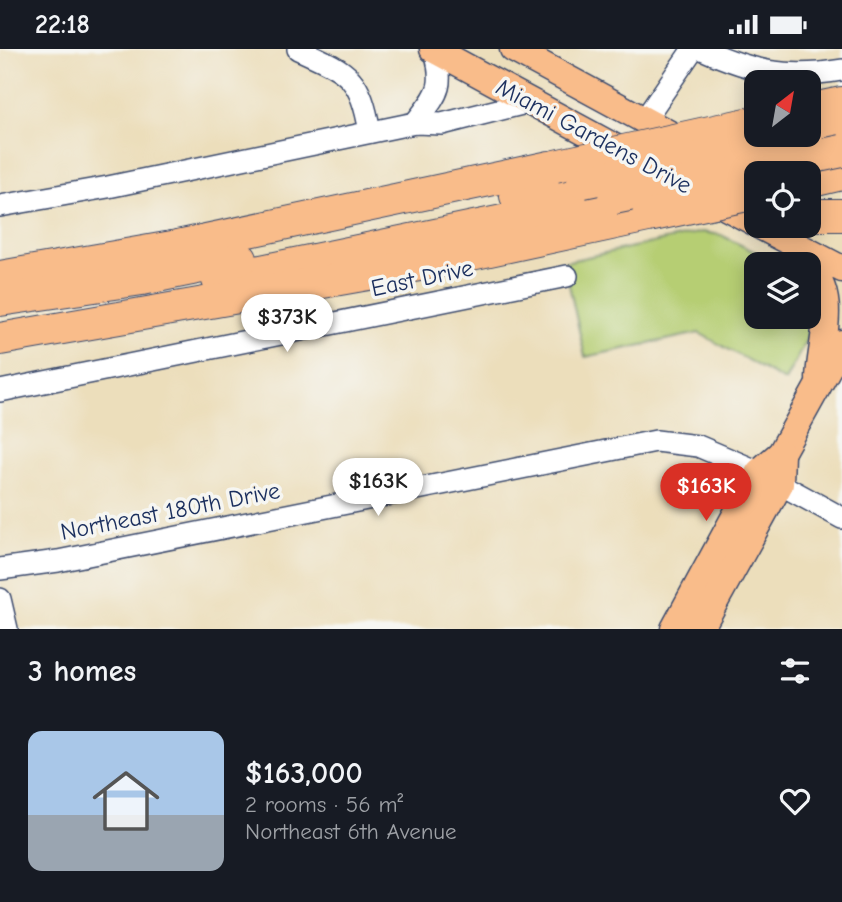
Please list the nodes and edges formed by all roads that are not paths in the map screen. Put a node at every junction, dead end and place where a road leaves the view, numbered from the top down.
1 (298, 49) edge
2 (513, 49) edge
3 (693, 49) edge
4 (702, 49) edge
5 (434, 50) edge
6 (842, 70) edge
7 (530, 102) junction
8 (842, 103) edge
9 (821, 107) edge
10 (645, 119) junction
11 (415, 123) junction
12 (744, 125) edge
13 (842, 127) edge
14 (370, 132) junction
15 (821, 132) edge
16 (751, 147) edge
17 (842, 151) edge
18 (842, 159) edge
19 (821, 164) edge
20 (744, 173) edge
21 (842, 174) edge
22 (821, 178) edge
23 (744, 183) edge
24 (744, 194) edge
25 (0, 206) edge
26 (630, 207) junction
27 (744, 217) edge
28 (394, 222) junction
29 (775, 238) edge
30 (783, 238) edge
31 (178, 246) junction
32 (792, 252) edge
33 (842, 269) edge
34 (566, 276) dead end
35 (0, 277) edge
36 (821, 284) edge
37 (0, 300) edge
38 (0, 319) edge
39 (0, 339) edge
40 (842, 343) edge
41 (818, 386) junction
42 (0, 391) edge
43 (769, 478) junction
44 (842, 518) edge
45 (0, 569) edge
46 (0, 599) edge
47 (7, 629) edge
48 (674, 629) edge
49 (700, 629) edge

1 - 14 street
2 - 10 main road, Miami Gardens Drive
3 - 10 street
4 - 6 street
5 - 7 main road, Miami Gardens Drive
5 - 11 street
7 - 11 street
7 - 27 main road, Miami Gardens Drive
8 - 9 highway
10 - 20 main road, Miami Gardens Drive
11 - 14 street
12 - 31 highway, bridge
13 - 15 highway
14 - 25 street
16 - 28 highway, bridge
17 - 26 highway, bridge
18 - 19 highway
21 - 22 highway
23 - 26 highway
24 - 26 highway, bridge
26 - 38 highway
26 - 39 highway
28 - 31 highway
28 - 37 highway
29 - 32 main road
30 - 33 main road, Miami Gardens Drive
31 - 35 highway
34 - 42 street, East Drive
36 - 41 main road
40 - 41 main road
41 - 43 main road
43 - 44 street, Northeast 180th Drive
43 - 45 street, Northeast 180th Drive
43 - 48 main road
43 - 49 main road
46 - 47 street

